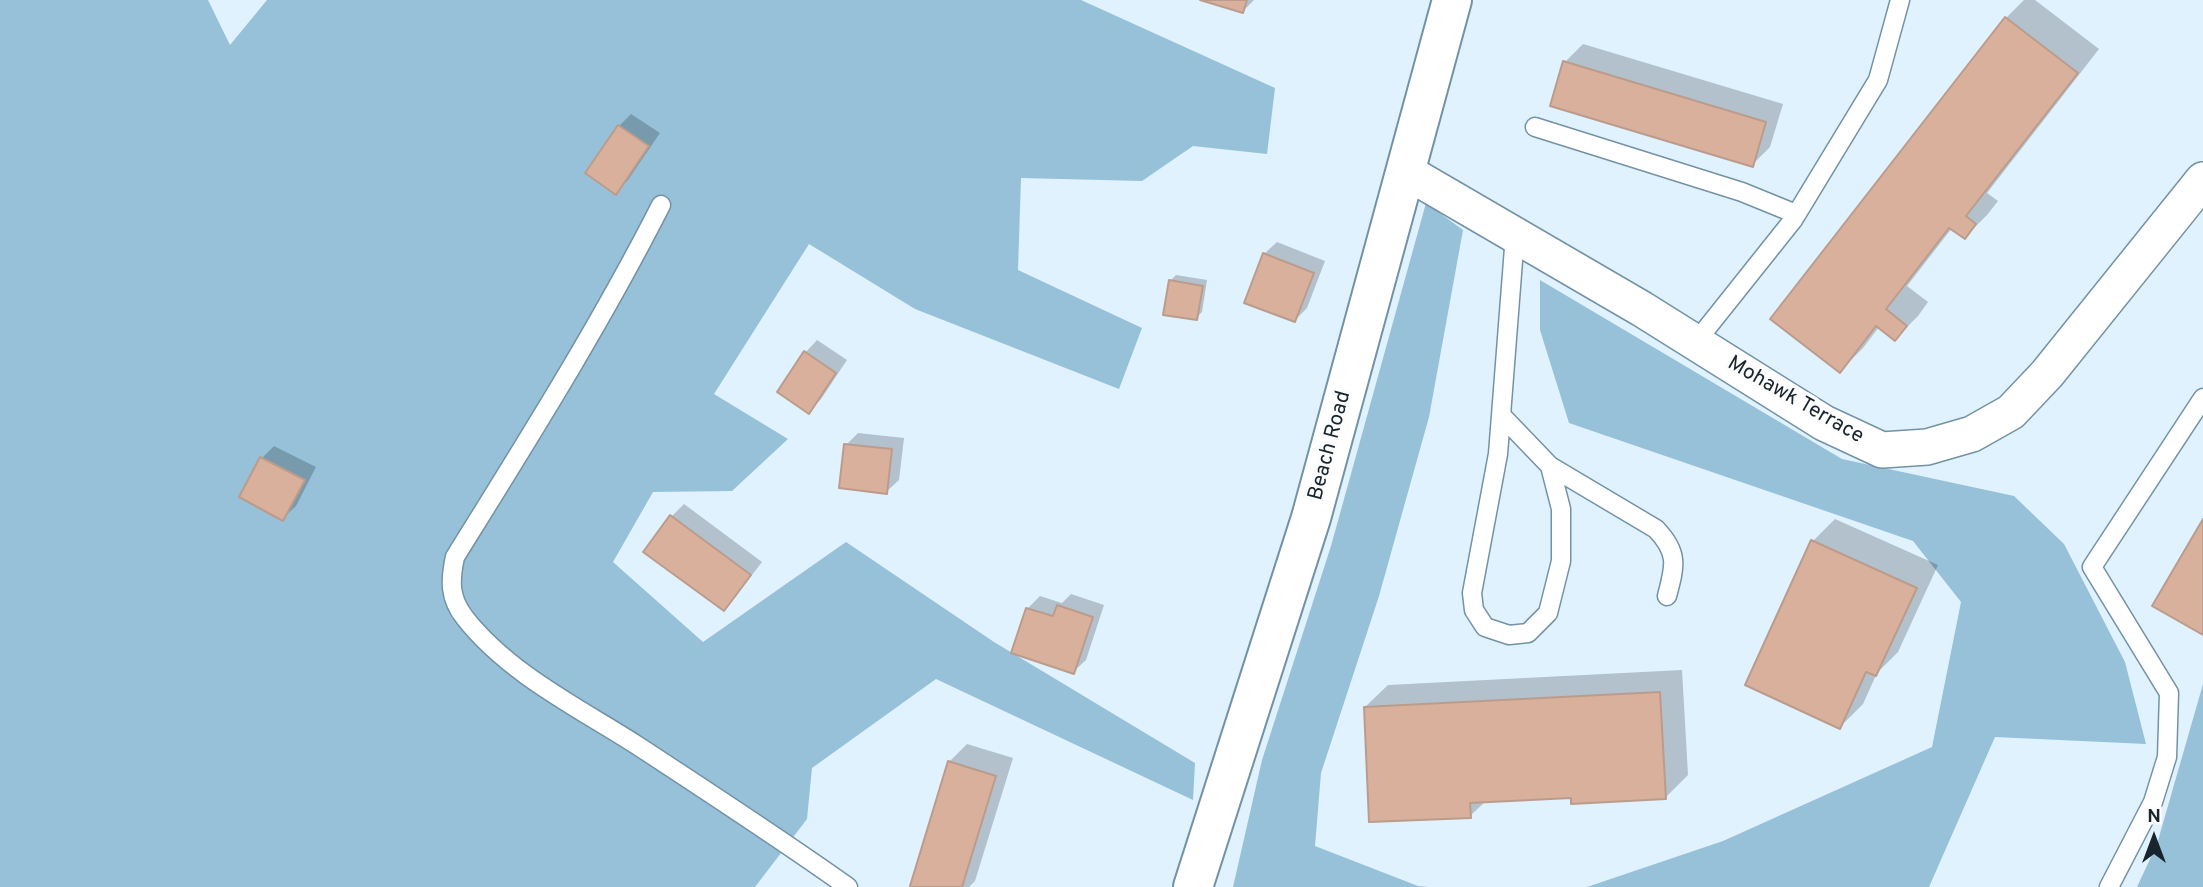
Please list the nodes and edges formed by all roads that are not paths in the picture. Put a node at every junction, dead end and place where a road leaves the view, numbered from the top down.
1 (1452, 0) edge
2 (1900, 0) edge
3 (1535, 127) dead end
4 (1405, 171) junction
5 (2203, 180) edge
6 (661, 205) dead end
7 (1796, 214) junction
8 (1515, 235) junction
9 (1695, 343) junction
10 (2203, 398) edge
11 (1502, 415) junction
12 (1550, 466) junction
13 (1667, 596) dead end
14 (848, 887) edge
15 (1194, 887) edge
16 (2109, 887) edge

1 - 4 street, Beach Road
2 - 7 lane
3 - 7 lane
4 - 8 street, Mohawk Terrace
4 - 15 street, Beach Road
5 - 9 street, Mohawk Terrace
6 - 14 lane
7 - 9 lane
8 - 9 street, Mohawk Terrace
8 - 11 lane
10 - 16 lane
11 - 12 lane
11 - 12 lane
12 - 13 lane

